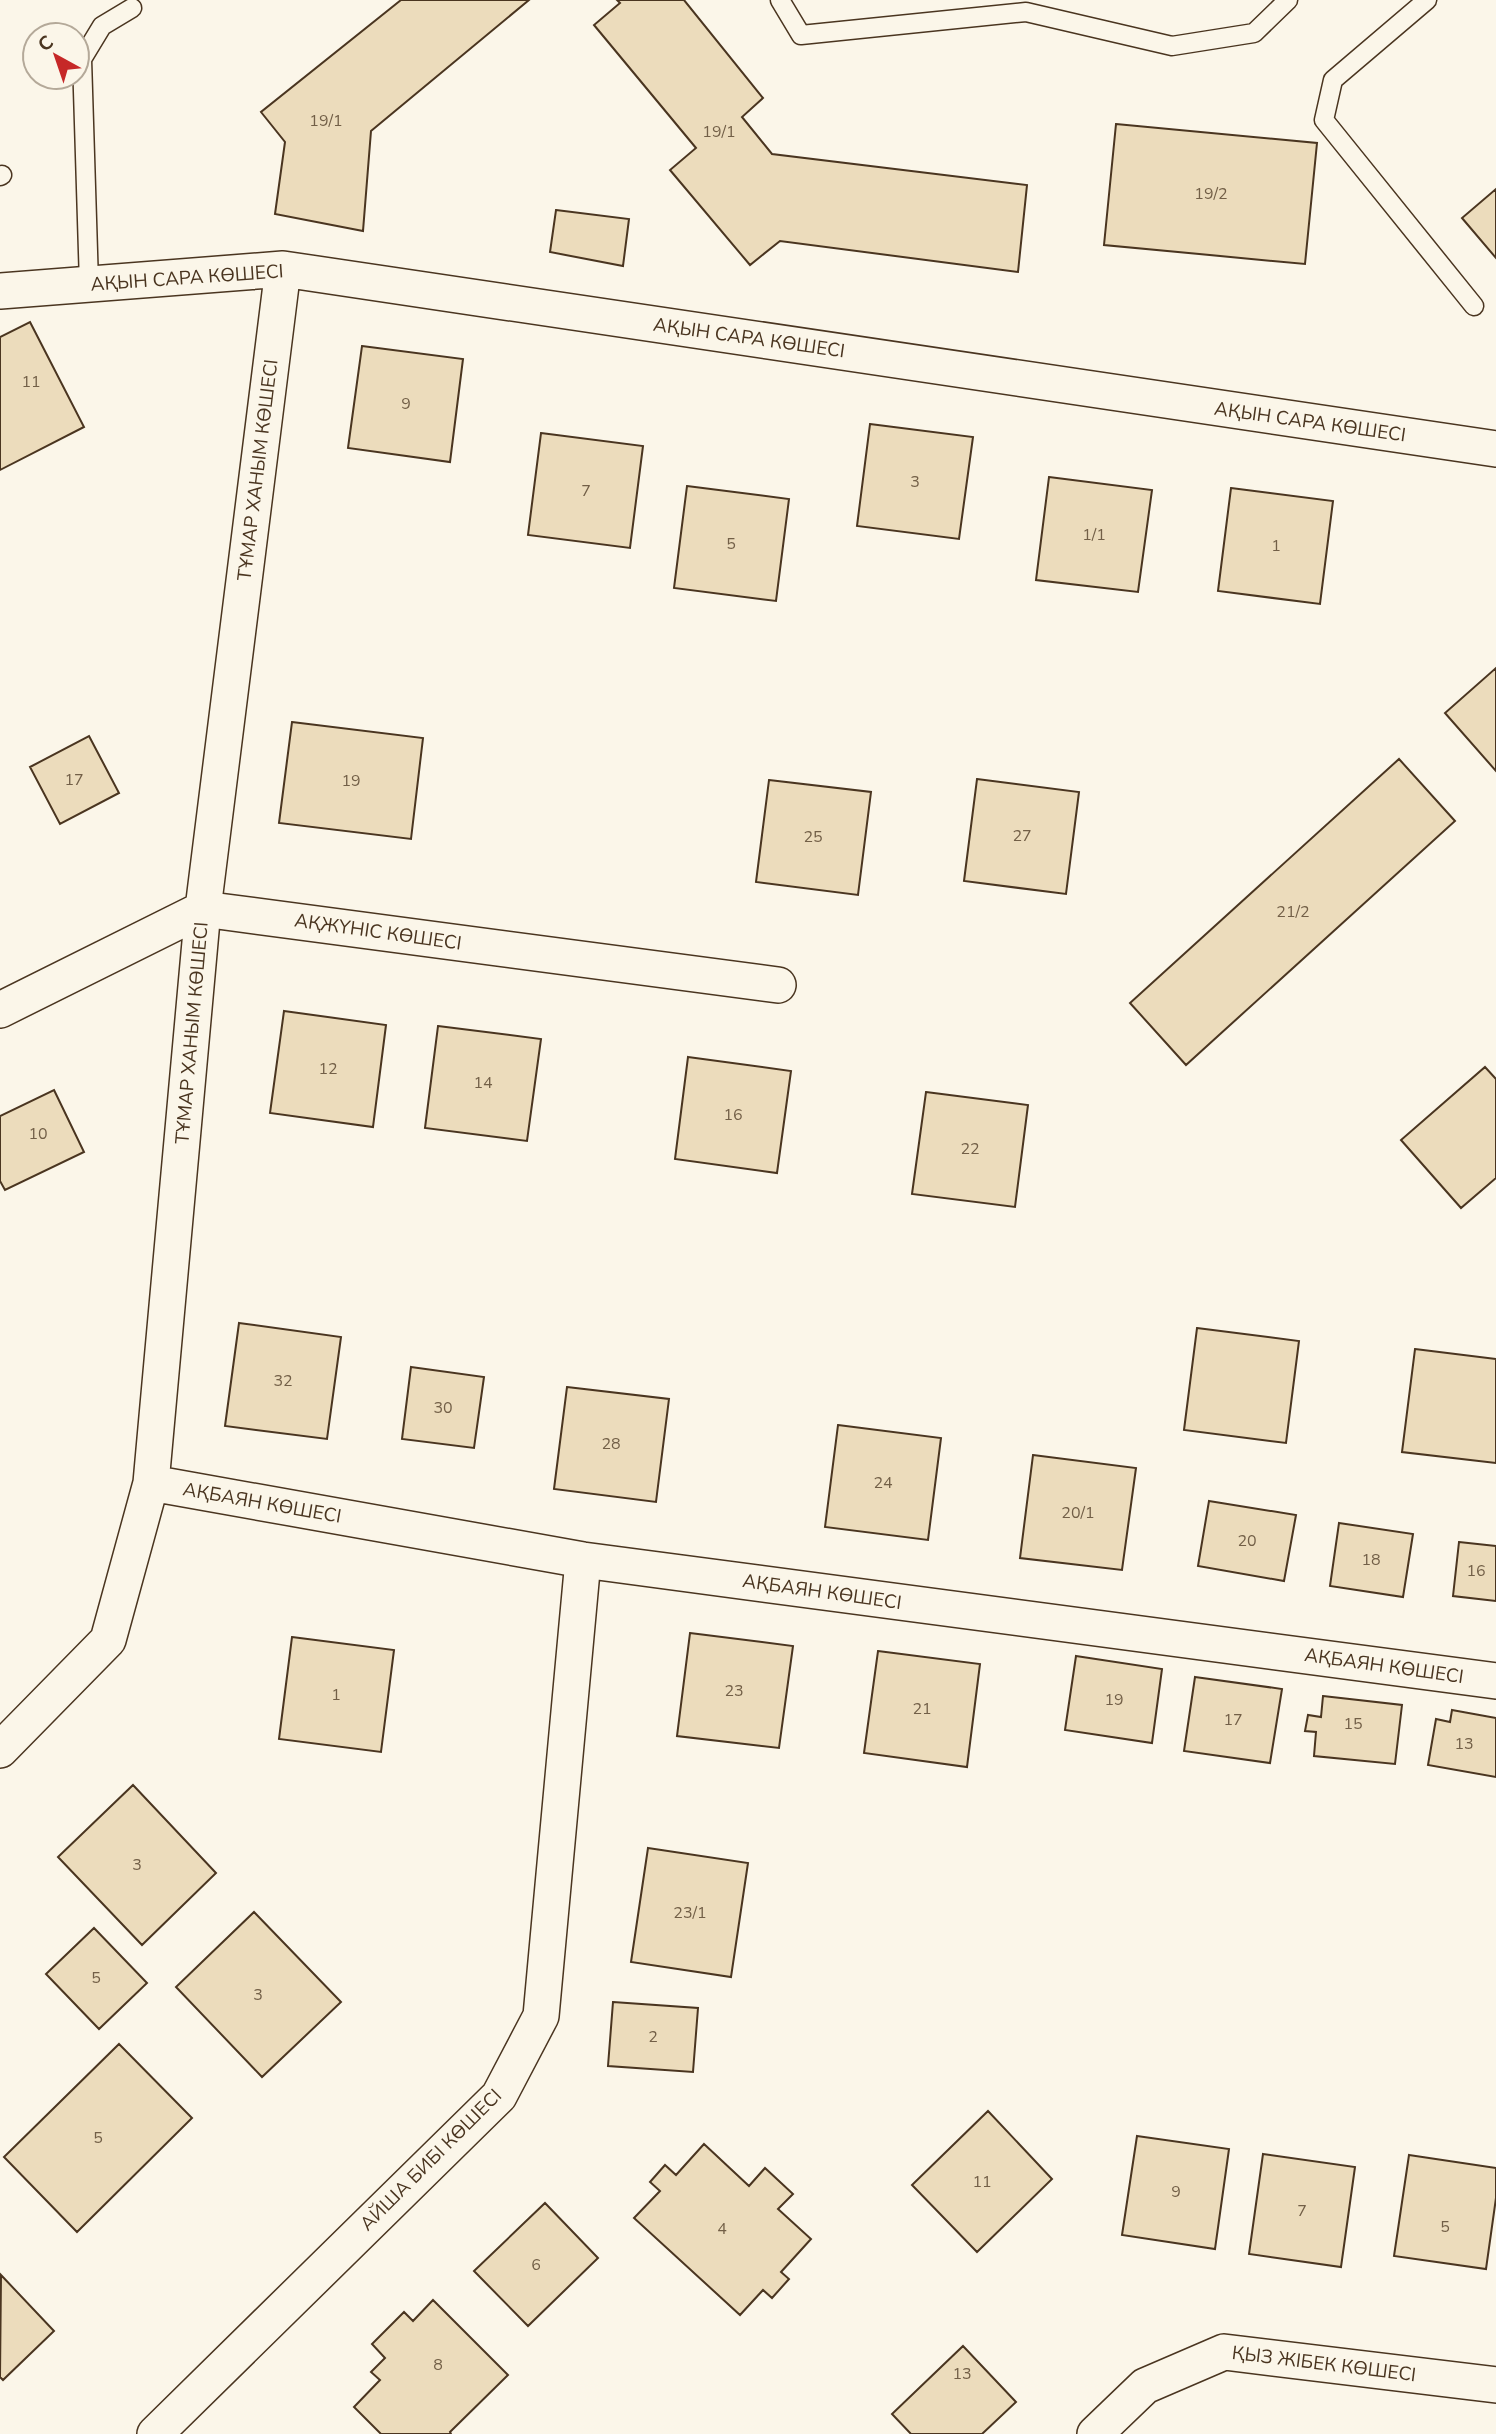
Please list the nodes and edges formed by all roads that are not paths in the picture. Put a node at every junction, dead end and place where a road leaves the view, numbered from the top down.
1 (780, 0) edge
2 (1288, 0) edge
3 (1427, 0) edge
4 (132, 8) dead end
5 (283, 269) junction
6 (89, 284) junction
7 (0, 291) edge
8 (1474, 306) dead end
9 (1496, 449) edge
10 (203, 909) junction
11 (778, 985) dead end
12 (0, 1010) edge
13 (150, 1483) junction
14 (583, 1560) junction
15 (1496, 1681) edge
16 (0, 1750) edge
17 (1496, 2385) edge
18 (155, 2434) edge
19 (1095, 2434) edge

1 - 2 lane
3 - 8 lane
4 - 6 lane
5 - 6 street, АҚЫН САРА КӨШЕСІ
5 - 9 street, АҚЫН САРА КӨШЕСІ
5 - 10 street, ТҰМАР ХАНЫМ КӨШЕСІ
6 - 7 street, АҚЫН САРА КӨШЕСІ
10 - 11 street, АҚЖҮНІС КӨШЕСІ
10 - 12 street
10 - 13 street, ТҰМАР ХАНЫМ КӨШЕСІ
13 - 14 street, АҚБАЯН КӨШЕСІ
13 - 16 street, ТҰМАР ХАНЫМ КӨШЕСІ
14 - 15 street, АҚБАЯН КӨШЕСІ
14 - 18 street, АЙША БИБІ КӨШЕСІ
17 - 19 street, ҚЫЗ ЖІБЕК КӨШЕСІ

